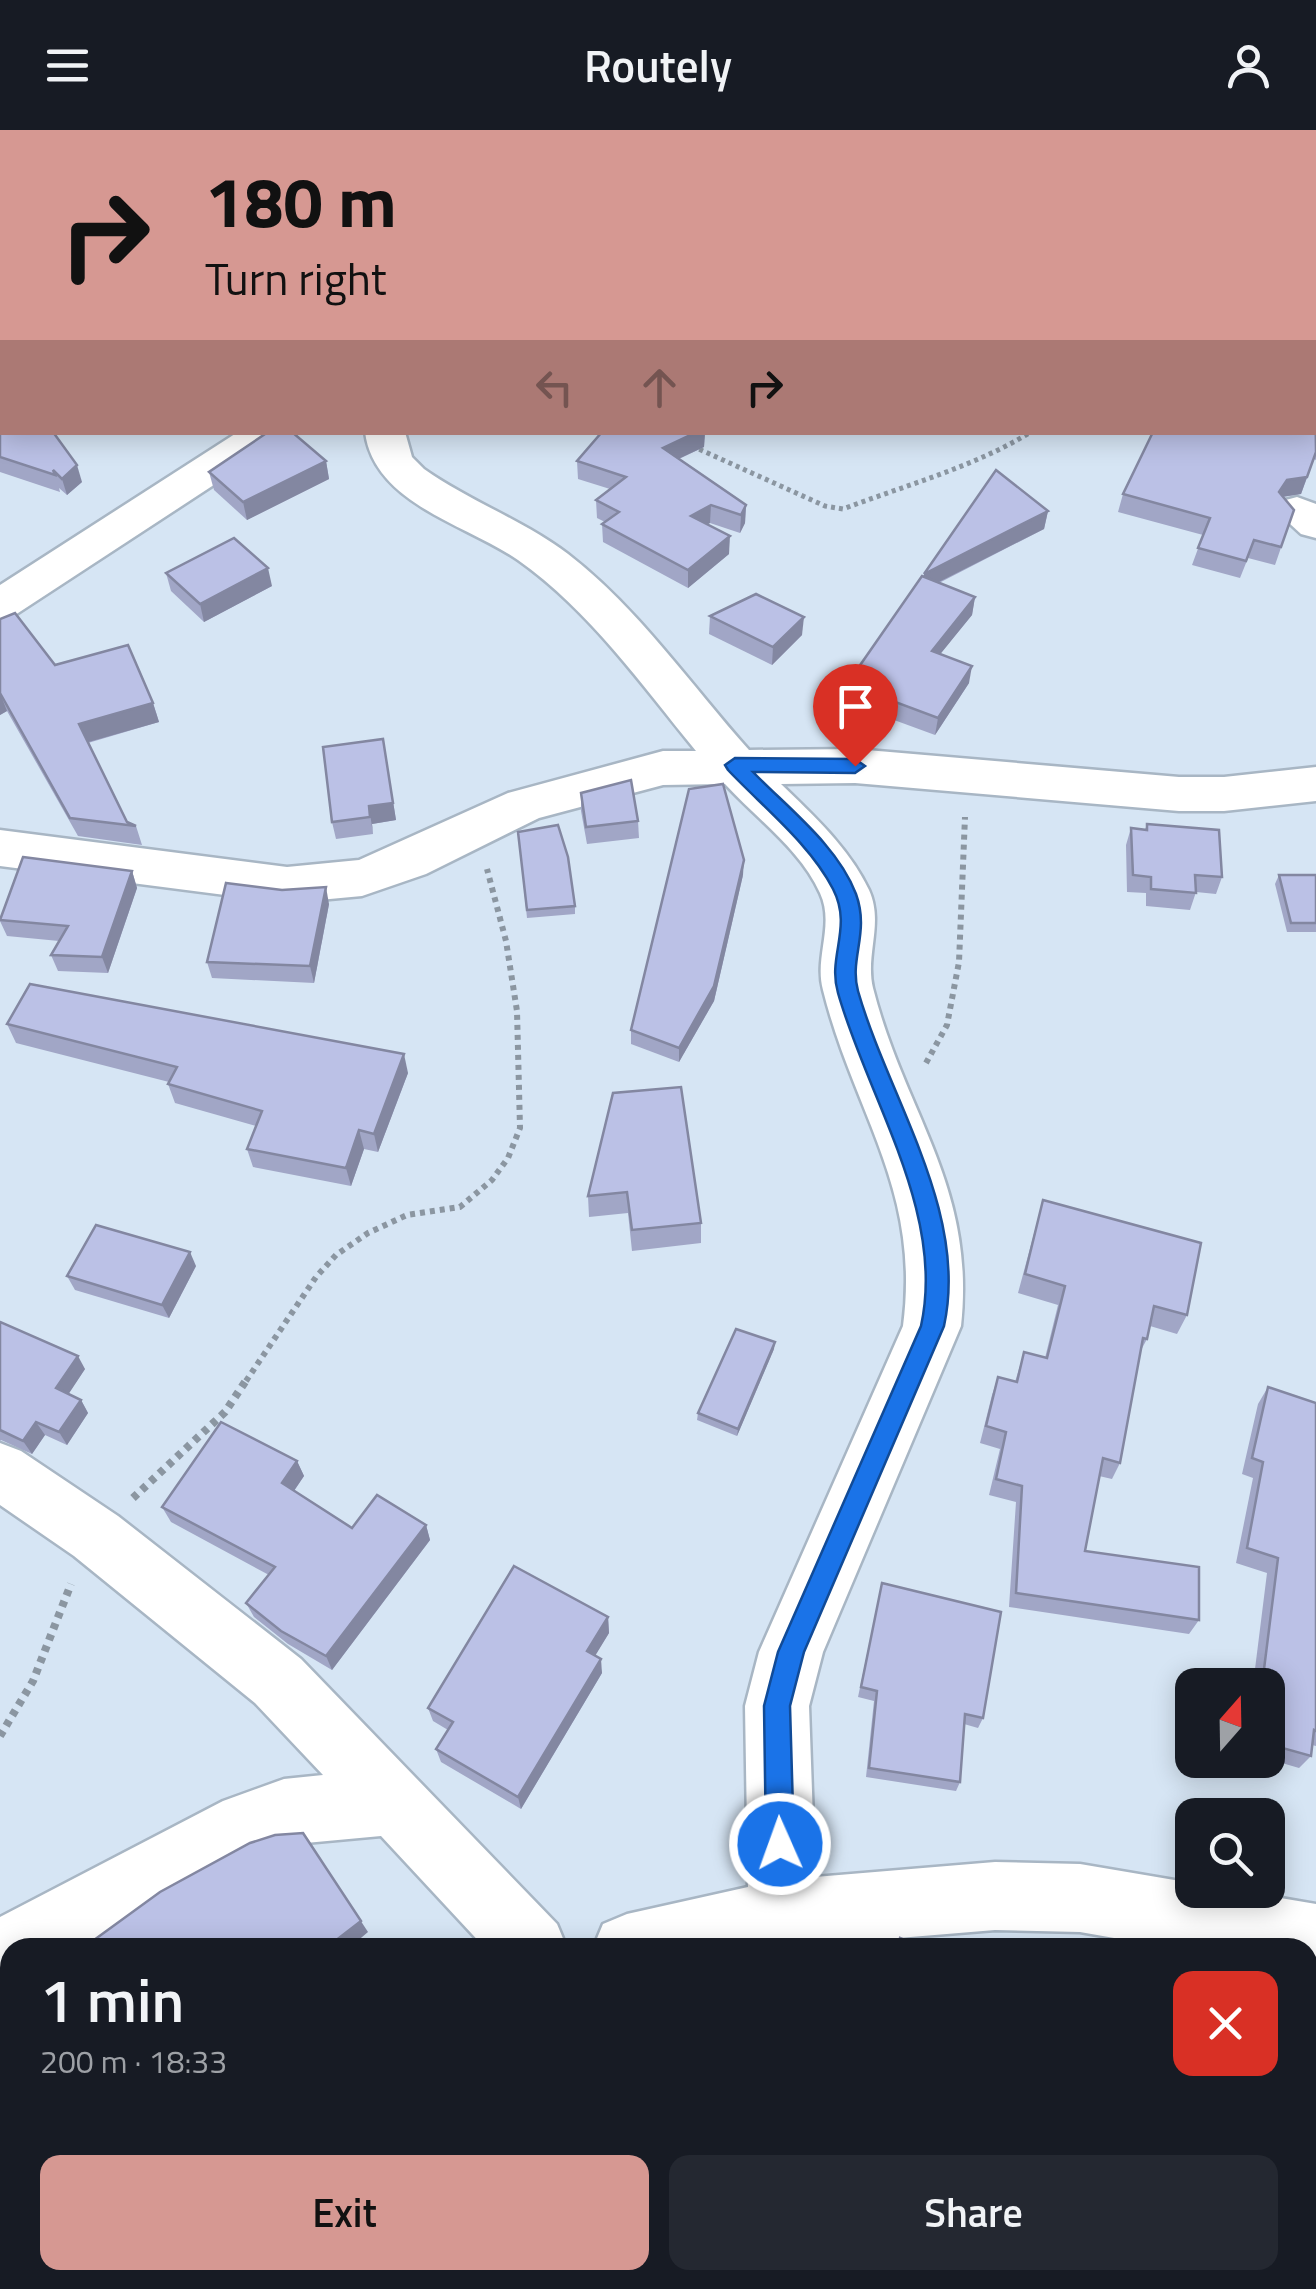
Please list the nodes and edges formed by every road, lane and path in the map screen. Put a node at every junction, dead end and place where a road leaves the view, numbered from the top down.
1 (262, 435) edge
2 (385, 435) edge
3 (1027, 435) edge
4 (680, 440) edge
5 (0, 605) edge
6 (735, 765) junction
7 (966, 776) junction
8 (1316, 784) edge
9 (476, 829) junction
10 (0, 848) edge
11 (897, 1126) junction
12 (0, 1471) edge
13 (96, 1536) junction
14 (0, 1736) edge
15 (396, 1802) junction
16 (788, 1931) edge
17 (30, 1938) edge
18 (524, 1938) edge
19 (722, 1938) edge
20 (1316, 1938) edge

1 - 5 street
2 - 6 street
3 - 4 path
6 - 7 street
6 - 9 street
6 - 11 street
7 - 8 street
7 - 11 path
9 - 10 street
9 - 13 path
11 - 16 street
12 - 13 street
13 - 14 path
13 - 15 street
15 - 17 street
15 - 18 street
16 - 19 street
16 - 20 street

